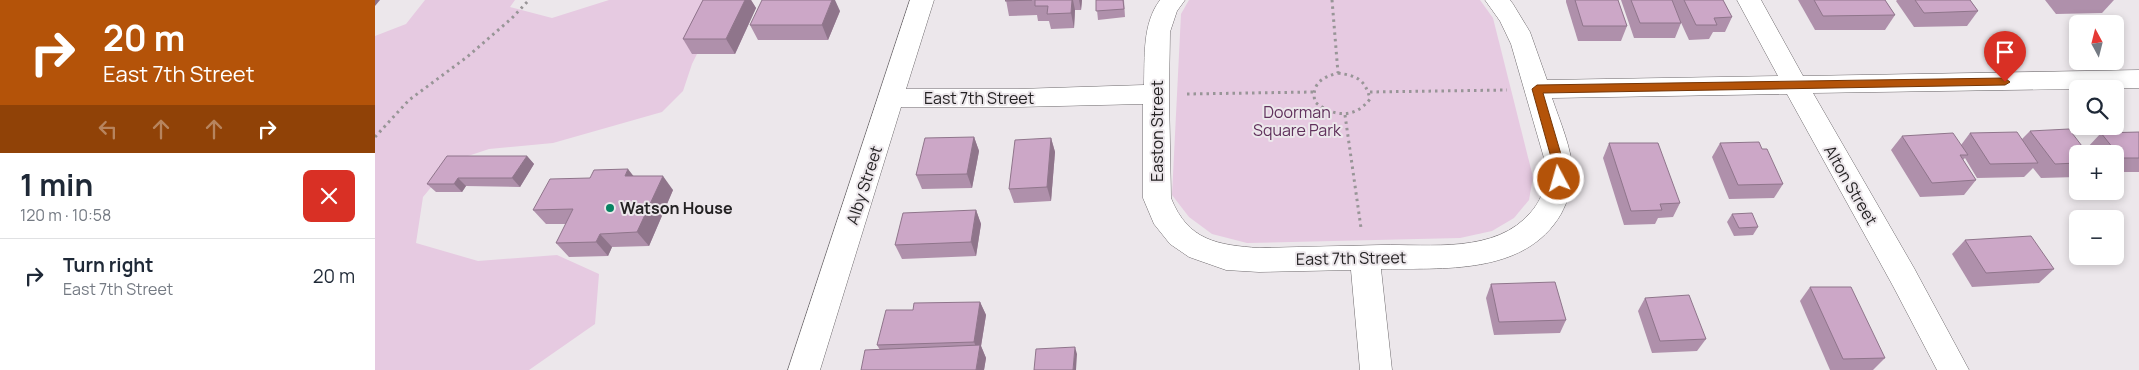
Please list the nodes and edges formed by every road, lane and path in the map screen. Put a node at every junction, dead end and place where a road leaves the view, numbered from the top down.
1 (529, 0) edge
2 (922, 0) edge
3 (1173, 0) edge
4 (1332, 0) edge
5 (1749, 0) edge
6 (1503, 9) edge
7 (1338, 74) junction
8 (2139, 79) edge
9 (1794, 86) junction
10 (1537, 89) junction
11 (1313, 92) junction
12 (1370, 92) junction
13 (1156, 94) junction
14 (892, 98) junction
15 (1345, 114) junction
16 (375, 137) edge
17 (1199, 249) joint
18 (1365, 258) junction
19 (804, 370) edge
20 (1376, 370) edge
21 (1953, 370) edge

1 - 16 path
2 - 14 street, Alby Street
3 - 13 street, Easton Street
4 - 7 path
5 - 9 street, Alton Street
6 - 10 street
7 - 11 path
7 - 12 path
8 - 9 street
9 - 10 street
9 - 21 street, Alton Street
10 - 12 path
10 - 18 street, East 7th Street
11 - 13 path
11 - 15 path
12 - 15 path
13 - 14 street, East 7th Street
13 - 17 street, Easton Street
14 - 19 street, Alby Street
15 - 18 path
17 - 18 street, East 7th Street
18 - 20 street

